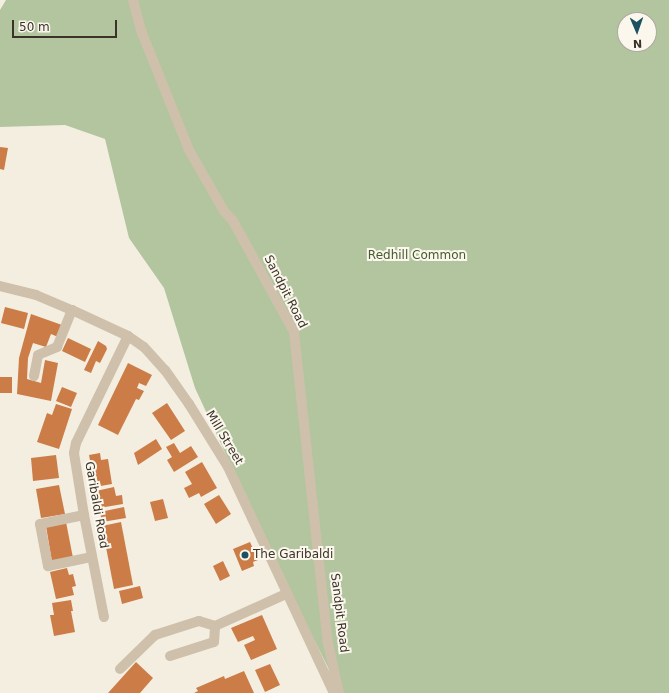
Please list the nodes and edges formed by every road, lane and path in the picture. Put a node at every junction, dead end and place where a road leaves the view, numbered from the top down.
1 (133, 0) edge
2 (0, 288) edge
3 (72, 310) junction
4 (128, 336) junction
5 (34, 376) dead end
6 (84, 516) junction
7 (92, 557) junction
8 (286, 594) junction
9 (104, 617) dead end
10 (215, 626) junction
11 (170, 656) dead end
12 (120, 669) dead end
13 (334, 693) edge
14 (339, 693) edge

1 - 14 street, Sandpit Road
2 - 3 street, Mill Street
3 - 4 street, Mill Street
3 - 5 street
4 - 6 street, Garibaldi Road
4 - 8 street, Mill Street
6 - 7 street, Garibaldi Road
6 - 7 street
7 - 9 street, Garibaldi Road
8 - 10 street
8 - 13 street, Mill Street
10 - 11 street
10 - 12 street

